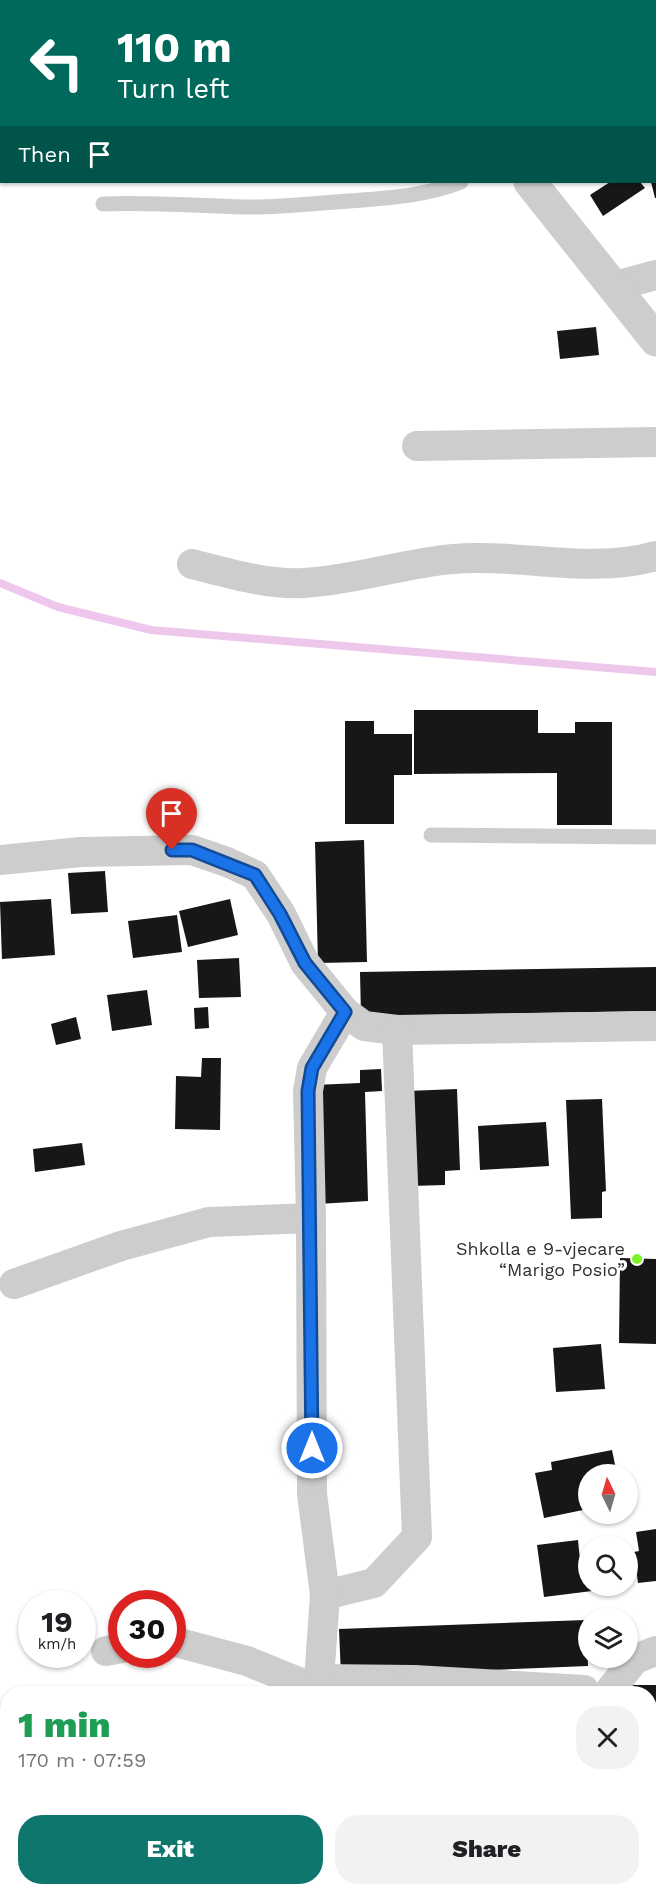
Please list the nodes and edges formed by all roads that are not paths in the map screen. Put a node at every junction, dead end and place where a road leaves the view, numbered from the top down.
1 (458, 183) edge
2 (531, 183) edge
3 (103, 204) dead end
4 (656, 275) edge
5 (615, 286) junction
6 (656, 340) edge
7 (656, 442) edge
8 (417, 446) dead end
9 (656, 556) edge
10 (192, 564) dead end
11 (431, 835) dead end
12 (656, 837) edge
13 (0, 860) edge
14 (345, 1012) junction
15 (656, 1026) edge
16 (397, 1030) junction
17 (311, 1218) junction
18 (14, 1284) dead end
19 (325, 1595) junction
20 (186, 1645) edge
21 (656, 1651) edge
22 (313, 1686) edge
23 (318, 1686) edge
24 (613, 1686) edge

1 - 3 lane
2 - 5 street
4 - 5 street
5 - 6 street
7 - 8 street
9 - 10 street
11 - 12 lane
13 - 14 street
14 - 16 street
14 - 17 street
15 - 16 street
16 - 19 street
17 - 18 street
17 - 19 street
19 - 23 street
20 - 22 street
21 - 24 street

